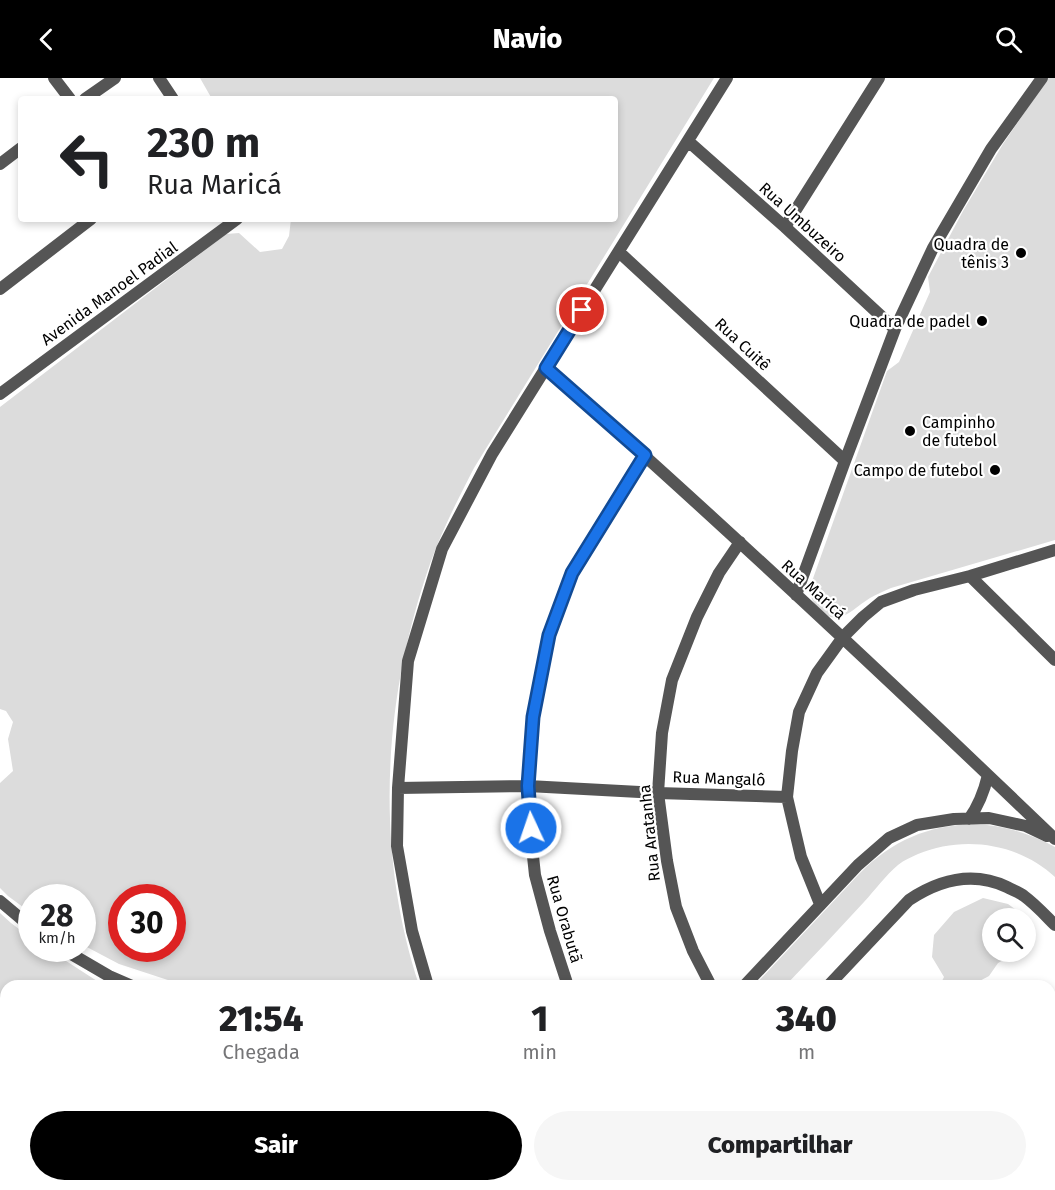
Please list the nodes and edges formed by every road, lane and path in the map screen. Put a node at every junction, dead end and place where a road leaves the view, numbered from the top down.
1 (54, 78) edge
2 (115, 78) edge
3 (159, 78) edge
4 (728, 78) edge
5 (879, 78) edge
6 (1042, 78) edge
7 (68, 96) edge
8 (89, 96) edge
9 (171, 96) edge
10 (688, 141) junction
11 (18, 150) edge
12 (0, 164) edge
13 (88, 222) edge
14 (233, 222) edge
15 (785, 227) junction
16 (619, 252) junction
17 (0, 288) edge
18 (895, 329) junction
19 (546, 368) junction
20 (0, 394) edge
21 (645, 455) junction
22 (845, 461) junction
23 (740, 542) junction
24 (1055, 550) edge
25 (970, 576) junction
26 (796, 595) junction
27 (843, 637) junction
28 (1055, 660) edge
29 (988, 776) junction
30 (528, 786) junction
31 (399, 789) junction
32 (658, 793) junction
33 (787, 797) junction
34 (969, 819) junction
35 (1055, 839) edge
36 (0, 901) edge
37 (820, 904) junction
38 (18, 916) edge
39 (1055, 925) edge
40 (86, 962) edge
41 (119, 980) edge
42 (426, 980) edge
43 (566, 980) edge
44 (708, 980) edge
45 (750, 980) edge
46 (834, 980) edge

1 - 7 street
2 - 8 street
3 - 9 street
4 - 10 street
5 - 15 street
6 - 18 street
10 - 15 street, Rua Umbuzeiro
10 - 16 street
11 - 12 street
13 - 17 street
14 - 20 street, Avenida Manoel Padial
15 - 18 street, Rua Umbuzeiro
16 - 19 street
16 - 22 street, Rua Cuitê
18 - 22 street
19 - 21 street, Rua Maricá
19 - 31 street
21 - 23 street, Rua Maricá
21 - 30 street, Rua Orabutã
22 - 26 street
23 - 26 street, Rua Maricá
23 - 32 street, Rua Aratanha
24 - 25 street
25 - 27 street
25 - 28 street
26 - 27 street, Rua Maricá
27 - 29 street, Rua Maricá
27 - 33 street
29 - 34 street
29 - 35 street, Rua Maricá
30 - 31 street, Rua Mangalô
30 - 32 street, Rua Mangalô
30 - 43 street, Rua Orabutã
31 - 42 street
32 - 33 street, Rua Mangalô
32 - 44 street, Rua Aratanha
33 - 37 street
34 - 35 street
34 - 37 street
36 - 38 street
37 - 45 street
39 - 46 street
40 - 41 street

